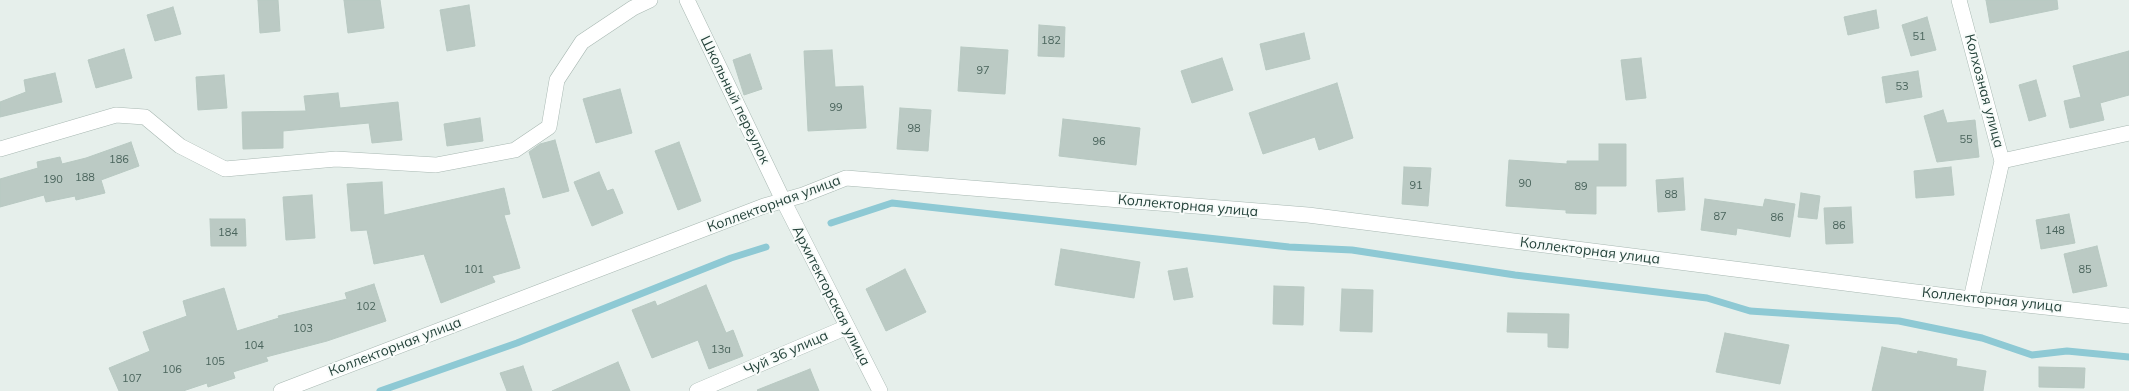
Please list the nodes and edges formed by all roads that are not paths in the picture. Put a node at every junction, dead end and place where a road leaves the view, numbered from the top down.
1 (650, 0) edge
2 (687, 0) edge
3 (1960, 0) edge
4 (2129, 133) edge
5 (0, 149) edge
6 (2002, 161) junction
7 (783, 200) junction
8 (1971, 299) junction
9 (2129, 316) edge
10 (847, 326) junction
11 (281, 391) edge
12 (697, 391) edge
13 (880, 391) edge

1 - 5 street
2 - 7 street, Школьный переулок
3 - 6 street, Колхозная улица
4 - 6 street
6 - 8 street, Колхозная улица
7 - 8 street, Коллекторная улица
7 - 10 street, Архитекторская улица
7 - 11 street, Коллекторная улица
8 - 9 street, Коллекторная улица
10 - 12 street, Чуй 36 улица
10 - 13 street, Архитекторская улица

